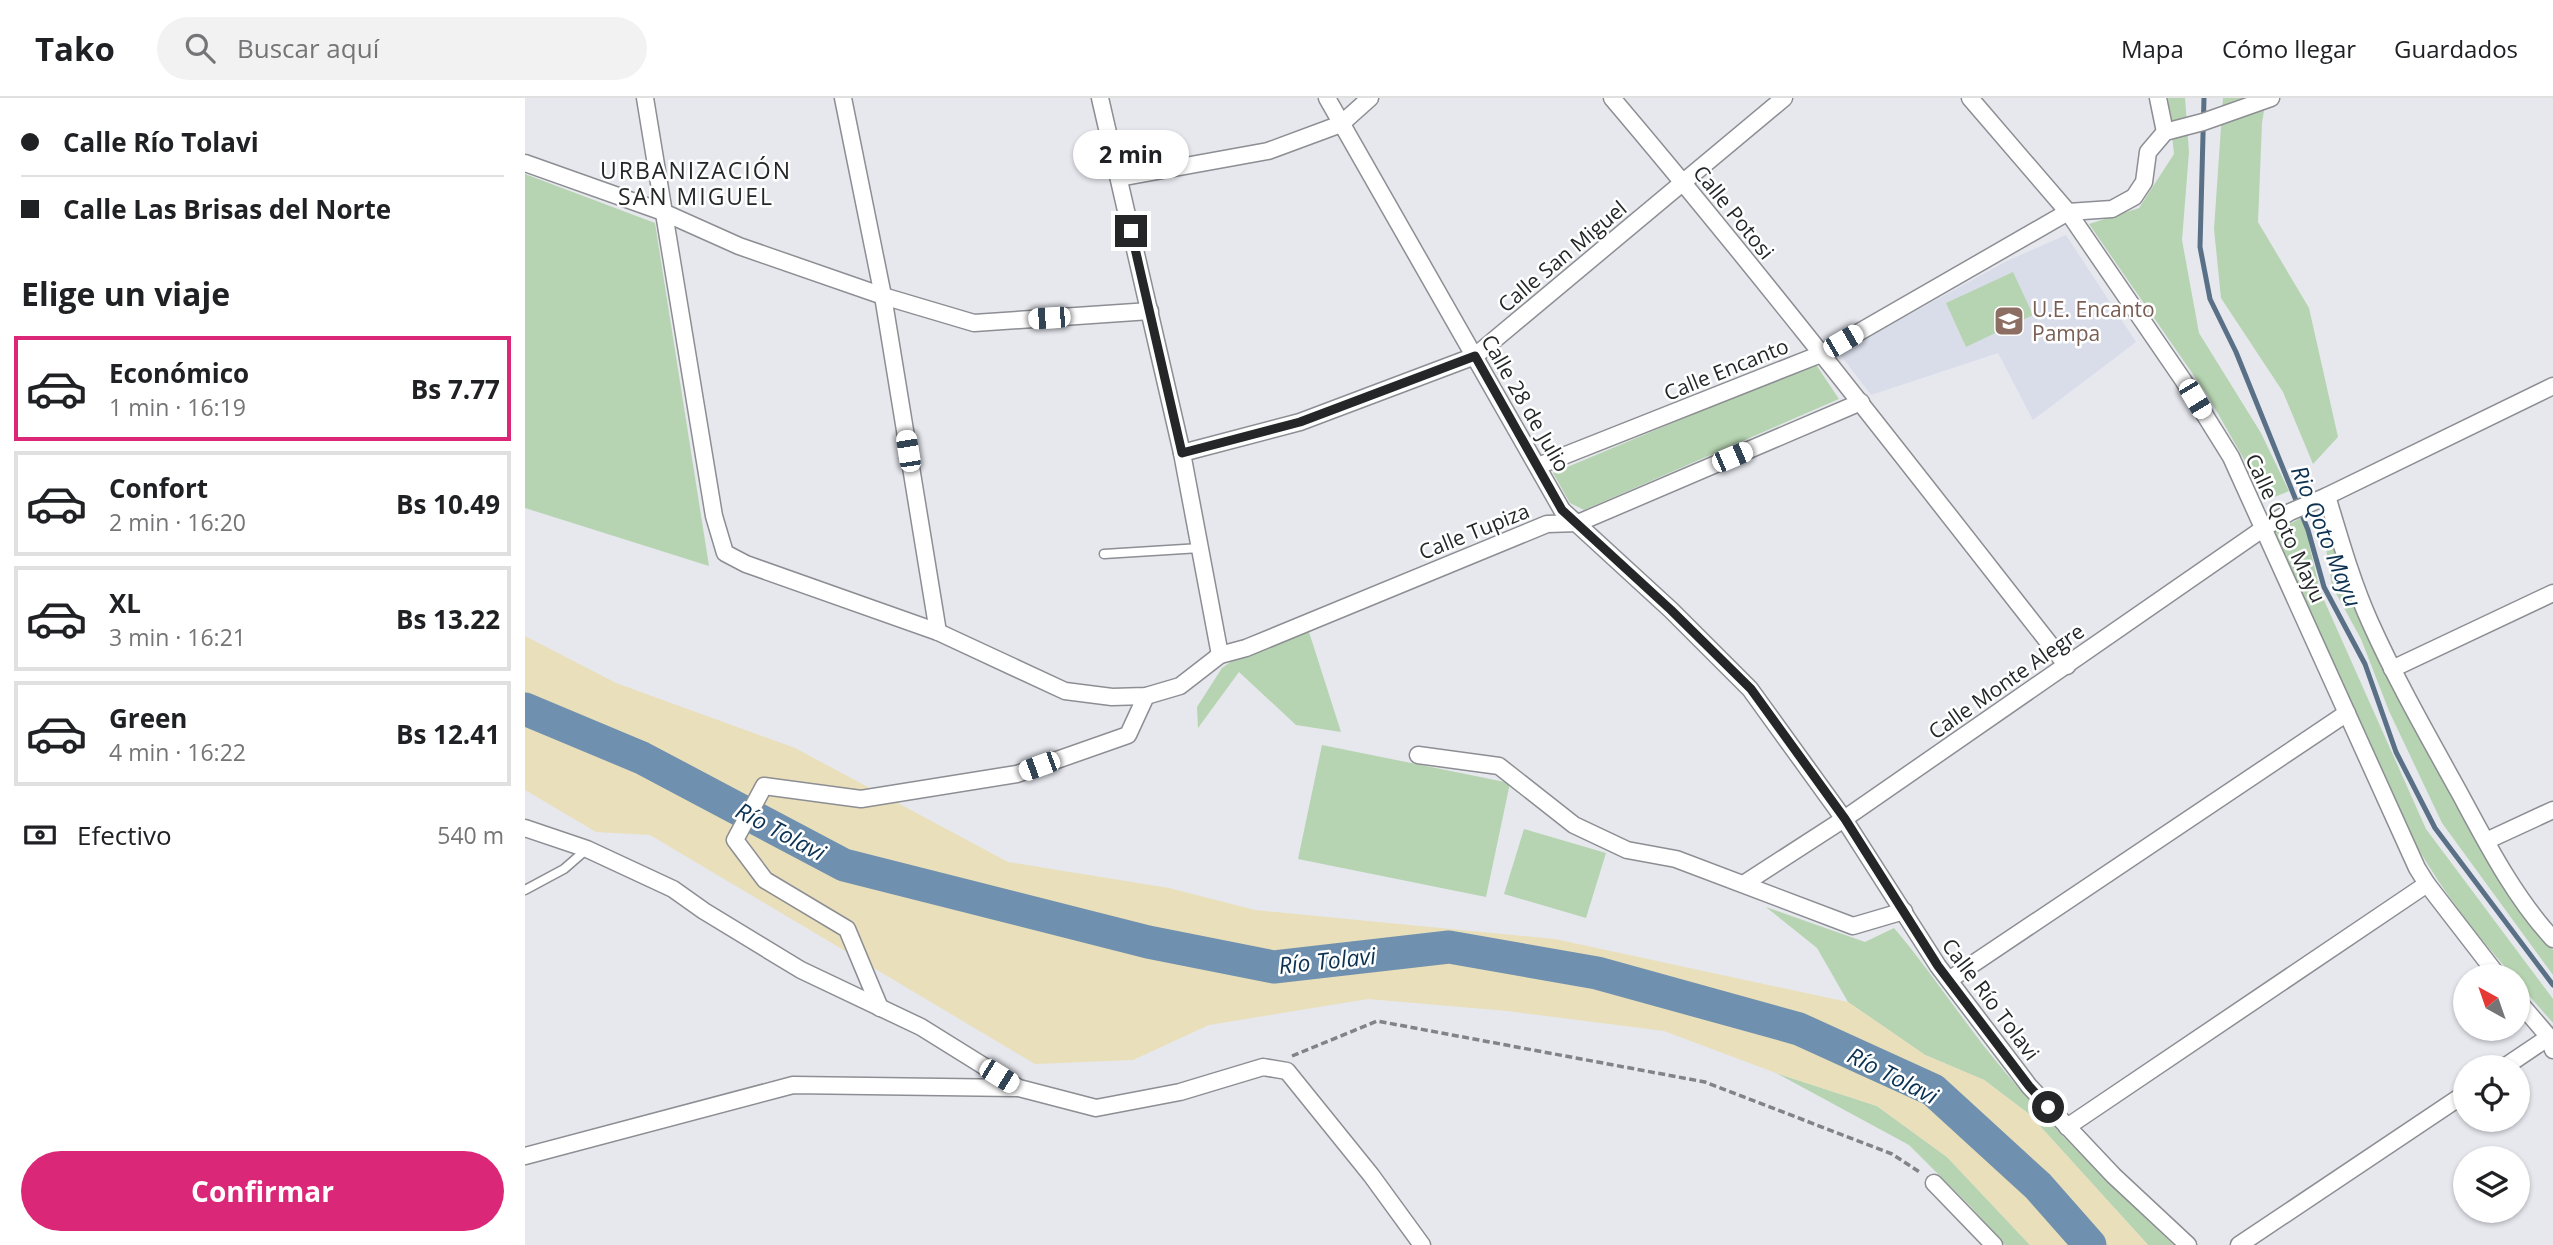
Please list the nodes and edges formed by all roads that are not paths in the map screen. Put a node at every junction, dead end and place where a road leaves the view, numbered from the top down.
1 (645, 98) edge
2 (843, 98) edge
3 (1100, 98) edge
4 (1328, 98) edge
5 (1370, 98) edge
6 (1612, 98) edge
7 (1784, 98) edge
8 (1970, 98) edge
9 (2158, 98) edge
10 (2271, 98) edge
11 (1341, 124) junction
12 (2165, 132) junction
13 (525, 163) edge
14 (1119, 178) junction
15 (1683, 182) junction
16 (663, 212) junction
17 (2068, 212) junction
18 (883, 296) junction
19 (1150, 311) junction
20 (1821, 354) junction
21 (1475, 356) junction
22 (2553, 386) edge
23 (1861, 402) junction
24 (1182, 453) junction
25 (1538, 466) junction
26 (2320, 500) junction
27 (1578, 523) junction
28 (2264, 528) junction
29 (1200, 548) junction
30 (1104, 554) dead end
31 (2553, 593) edge
32 (938, 632) junction
33 (1220, 655) junction
34 (2067, 666) junction
35 (2392, 669) junction
36 (1146, 696) junction
37 (2347, 713) junction
38 (1418, 755) dead end
39 (2553, 810) edge
40 (1845, 819) junction
41 (525, 828) edge
42 (2486, 841) junction
43 (587, 849) junction
44 (1745, 883) junction
45 (2427, 884) junction
46 (525, 890) edge
47 (1904, 911) junction
48 (2553, 939) edge
49 (2489, 964) edge
50 (1949, 980) junction
51 (880, 1008) junction
52 (2531, 1017) edge
53 (2551, 1043) edge
54 (2528, 1055) edge
55 (1019, 1088) junction
56 (2453, 1102) edge
57 (2067, 1127) junction
58 (525, 1156) edge
59 (1934, 1182) road end
60 (1422, 1245) edge
61 (1994, 1245) edge
62 (2188, 1245) edge
63 (2239, 1245) edge

1 - 16 street
2 - 18 street
3 - 14 street
4 - 11 street, Calle 28 de Julio
5 - 11 street
6 - 15 street, Calle Potosi
7 - 15 street, Calle San Miguel
8 - 17 street, Calle Qoto Mayu
9 - 12 street
10 - 12 street
11 - 14 street
11 - 21 street, Calle 28 de Julio
12 - 17 street
13 - 16 street
14 - 19 street
15 - 20 street, Calle Potosi
15 - 21 street, Calle San Miguel
16 - 18 street
16 - 32 street
17 - 20 street, Calle Encanto
17 - 28 street, Calle Qoto Mayu
18 - 19 street
18 - 32 street
19 - 24 street
20 - 23 street, Calle Potosi
20 - 25 street, Calle Encanto
21 - 24 street, Calle San Miguel
21 - 25 street, Calle 28 de Julio
22 - 26 street, Calle Monte Alegre
23 - 27 street, Calle Tupiza
23 - 34 street, Calle Potosi
24 - 29 street
25 - 27 street, Calle 28 de Julio
26 - 28 street, Calle Monte Alegre
26 - 35 street
27 - 33 street, Calle Tupiza
27 - 40 street, Calle 28 de Julio
28 - 34 street, Calle Monte Alegre
28 - 37 street, Calle Qoto Mayu
29 - 30 lane
29 - 33 street
31 - 35 street
32 - 36 street
33 - 36 street
34 - 40 street, Calle Monte Alegre
35 - 42 street
36 - 51 street
37 - 45 street, Calle Qoto Mayu
37 - 50 street
38 - 44 street
39 - 42 street
40 - 44 street, Calle Monte Alegre
40 - 47 street, Calle Río Tolavi
41 - 43 street
42 - 48 street
43 - 46 lane
43 - 51 street
44 - 47 street
45 - 49 street, Calle Qoto Mayu
45 - 57 street
47 - 50 street, Calle Río Tolavi
50 - 57 street, Calle Río Tolavi
51 - 55 street
52 - 53 street
53 - 54 street
55 - 58 street
55 - 60 street
56 - 63 street
57 - 62 street, Calle Río Tolavi
59 - 61 street

